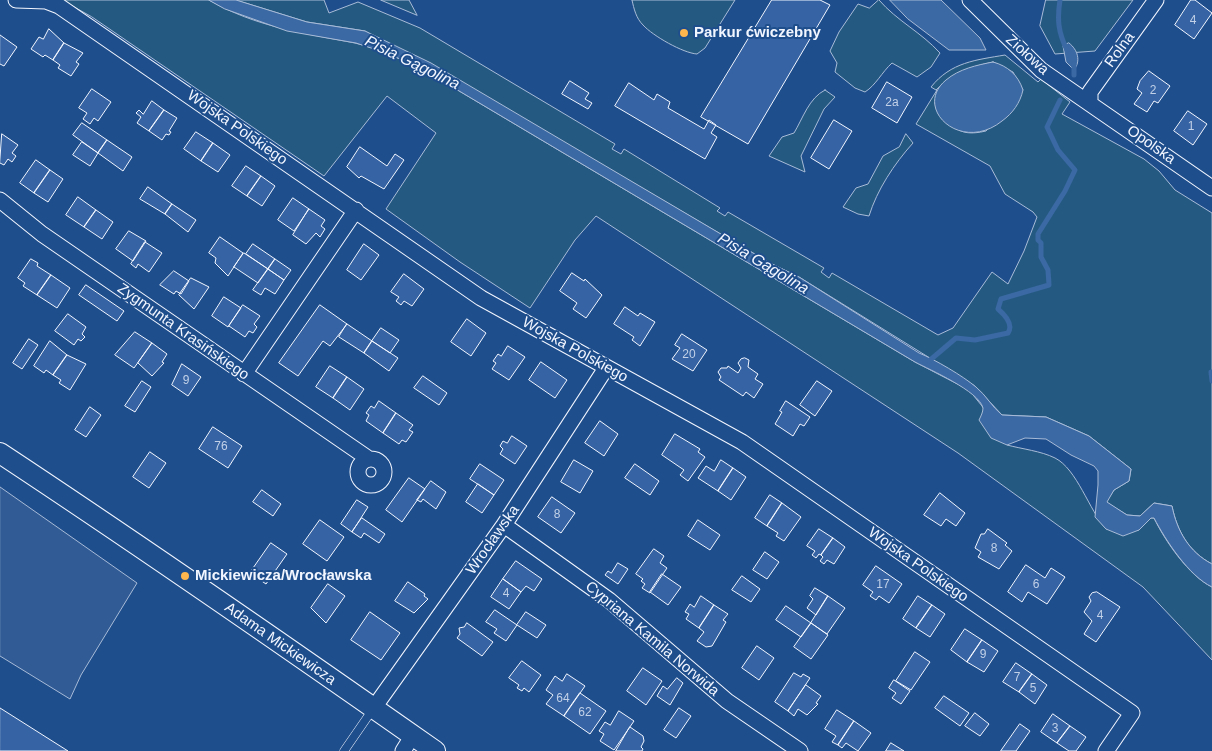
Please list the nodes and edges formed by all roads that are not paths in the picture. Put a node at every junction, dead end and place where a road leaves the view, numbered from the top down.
1 (16, 0) edge
2 (970, 0) edge
3 (1156, 0) edge
4 (1090, 102) junction
5 (1210, 183) edge
6 (0, 200) edge
7 (356, 210) junction
8 (606, 368) junction
9 (244, 374) junction
10 (0, 453) edge
11 (369, 459) dead end
12 (504, 525) junction
13 (373, 709) junction
14 (408, 743) edge
15 (344, 751) edge
16 (435, 751) edge
17 (800, 751) edge
18 (1106, 751) edge

1 - 7 street, Wojska Polskiego
2 - 4 street, Ziołowa
3 - 4 street, Rolna
4 - 5 street, Opolska
6 - 9 street, Zygmunta Krasińskiego
7 - 8 street, Wojska Polskiego
7 - 9 street
8 - 12 street, Wrocławska
8 - 18 street, Wojska Polskiego
9 - 11 street, Zygmunta Krasińskiego
10 - 13 street, Adama Mickiewicza
12 - 13 street, Wrocławska
12 - 17 street, Cypriana Kamila Norwida
13 - 14 street, Adama Mickiewicza
13 - 15 lane
14 - 16 street, Adama Mickiewicza

